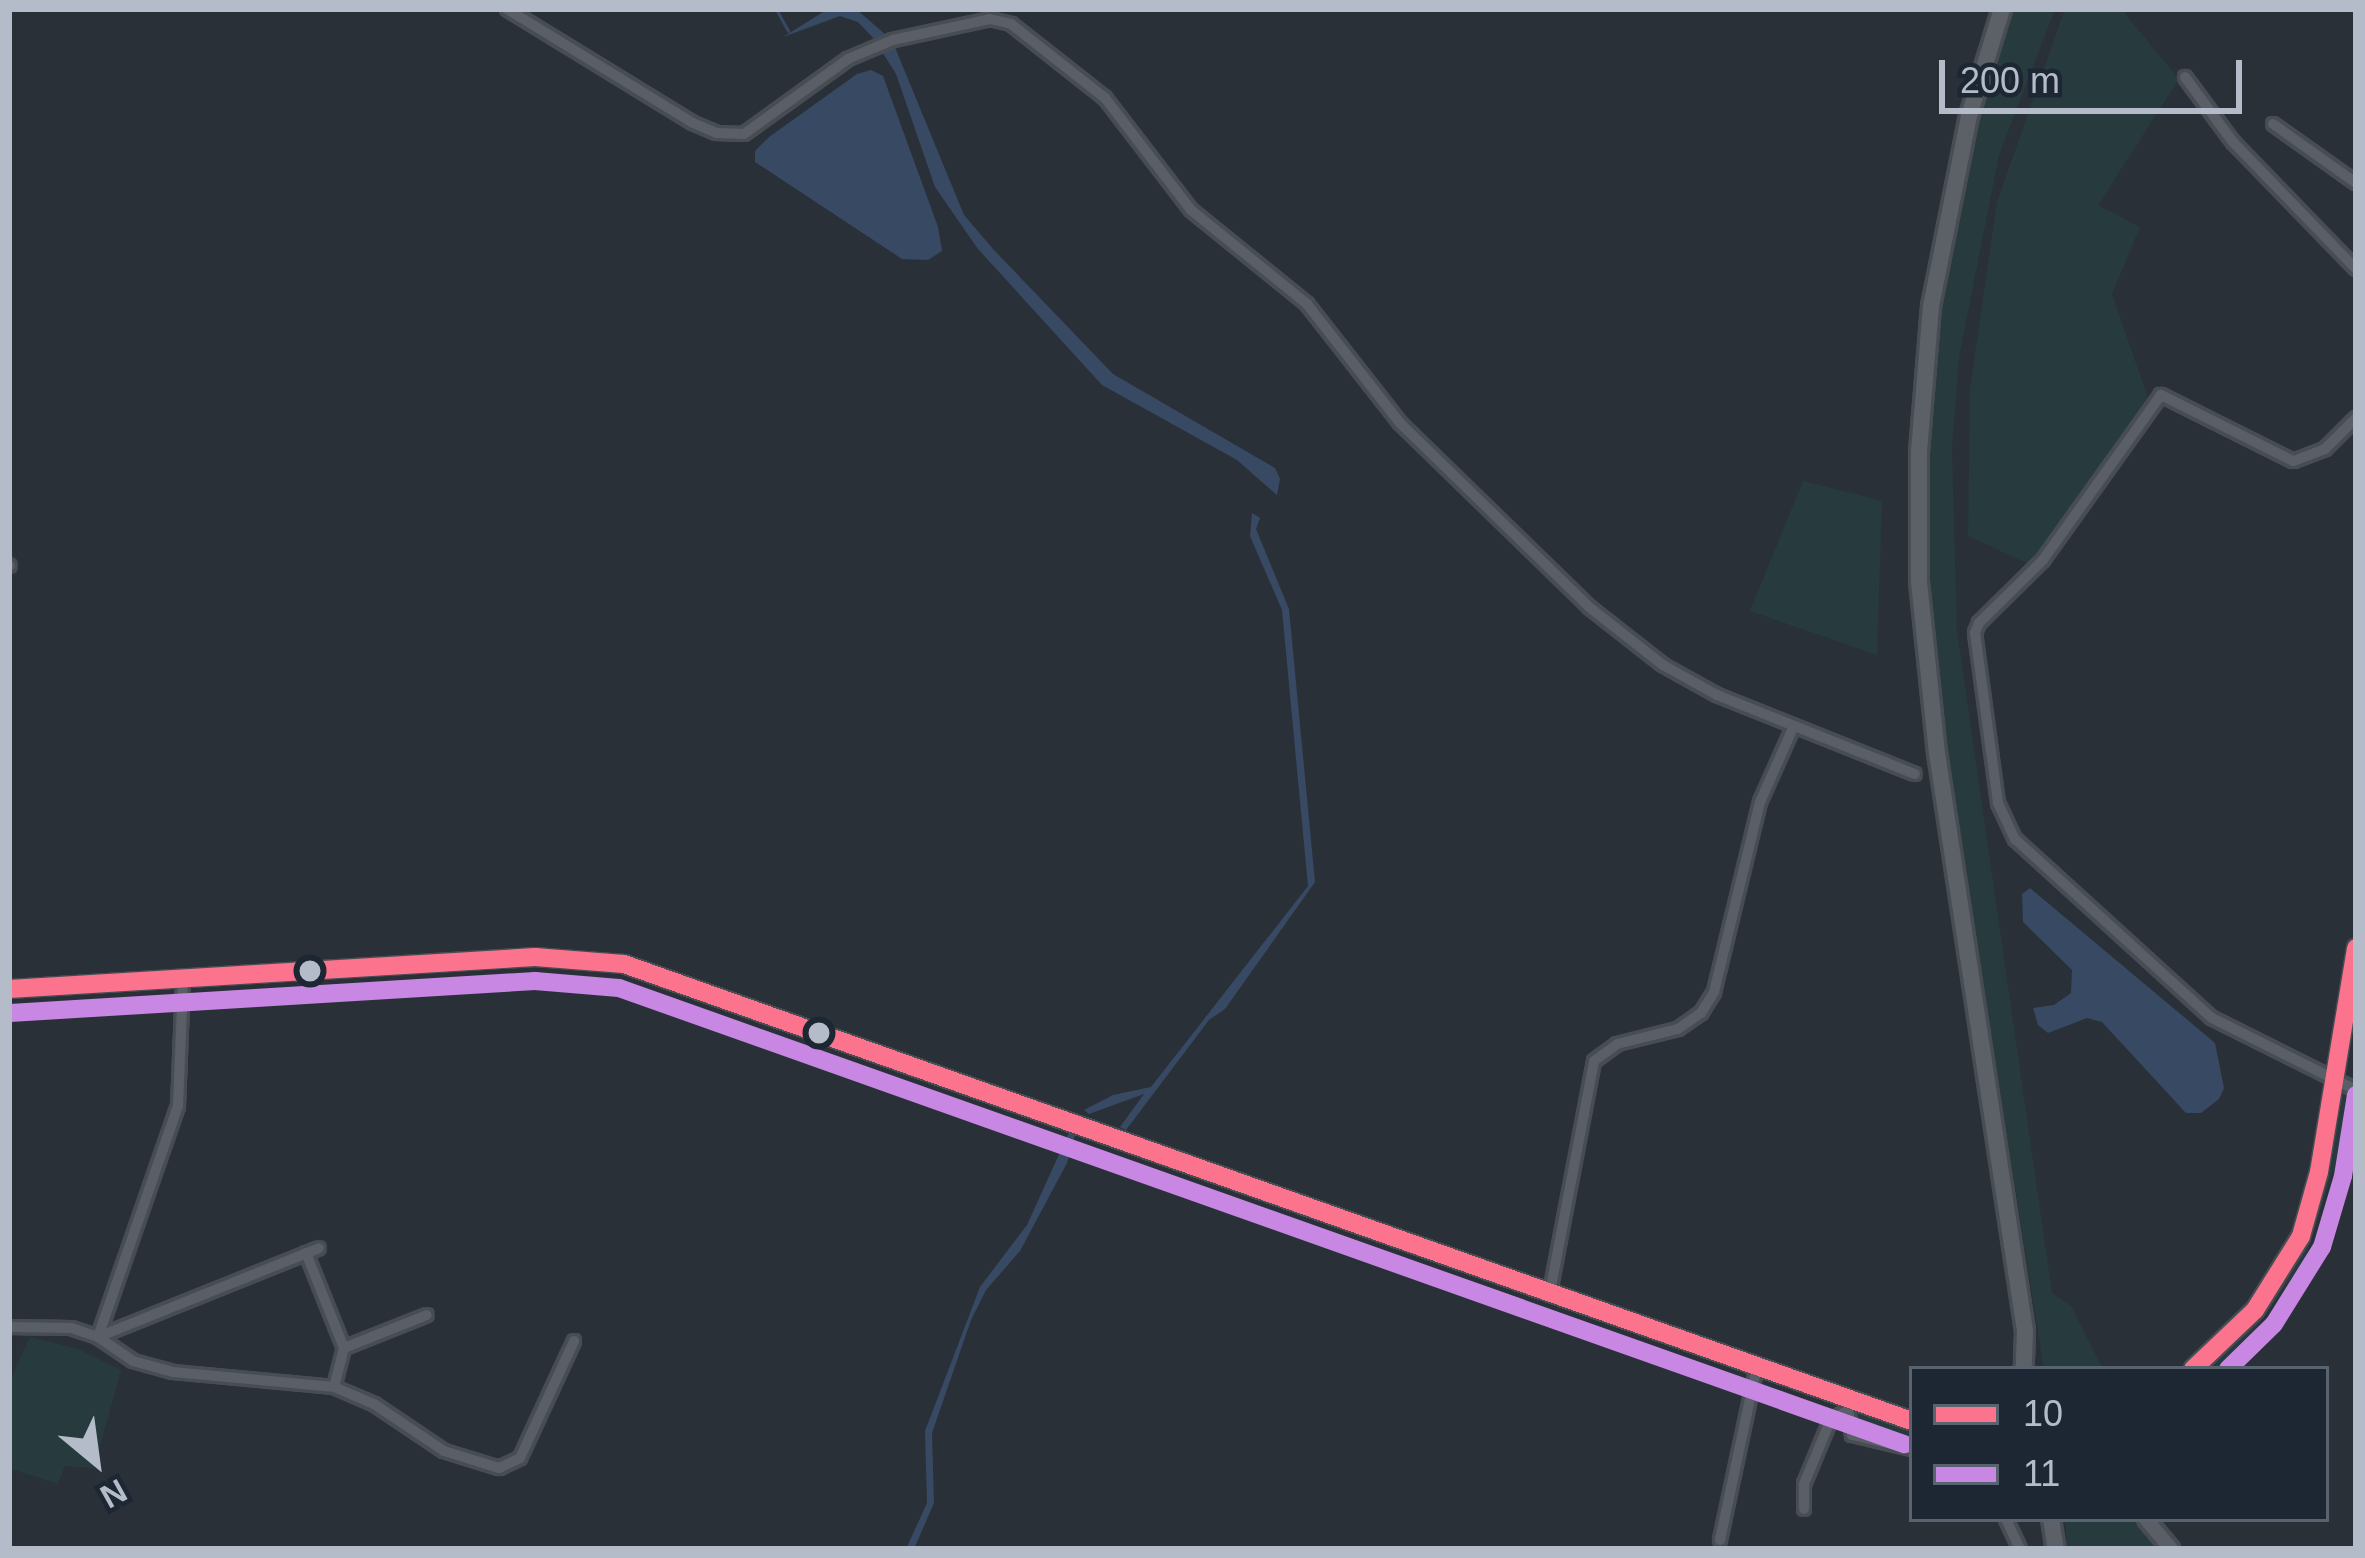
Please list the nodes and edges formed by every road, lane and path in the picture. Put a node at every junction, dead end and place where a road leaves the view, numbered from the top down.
1 (507, 9) edge
2 (2002, 9) edge
3 (2185, 77) dead end
4 (2273, 124) dead end
5 (2356, 183) edge
6 (2356, 269) edge
7 (2356, 418) edge
8 (1793, 728) junction
9 (1915, 774) dead end
10 (2356, 948) edge
11 (183, 979) junction
12 (9, 989) edge
13 (2334, 1080) junction
14 (2356, 1090) edge
15 (1550, 1292) junction
16 (427, 1315) dead end
17 (9, 1327) edge
18 (2025, 1331) junction
19 (98, 1337) junction
20 (574, 1341) dead end
21 (344, 1348) junction
22 (1757, 1366) junction
23 (2024, 1366) edge
24 (2036, 1366) edge
25 (2196, 1366) edge
26 (334, 1388) junction
27 (1849, 1406) junction
28 (1909, 1419) edge
29 (1909, 1448) edge
30 (1804, 1509) dead end
31 (2148, 1522) edge
32 (1720, 1540) dead end
33 (2171, 1549) edge

1 - 8 street
2 - 18 main road
3 - 6 street
4 - 5 street
7 - 13 street
8 - 9 street
8 - 15 street
10 - 13 street
11 - 12 street
11 - 15 street
11 - 19 street
13 - 14 street
13 - 25 street
15 - 22 street
16 - 21 street
17 - 19 street
18 - 23 main road
18 - 24 main road
19 - 21 street
19 - 26 street
20 - 26 street
21 - 26 street
22 - 27 street
22 - 32 street
27 - 28 street
27 - 29 street
27 - 30 street
31 - 33 street

